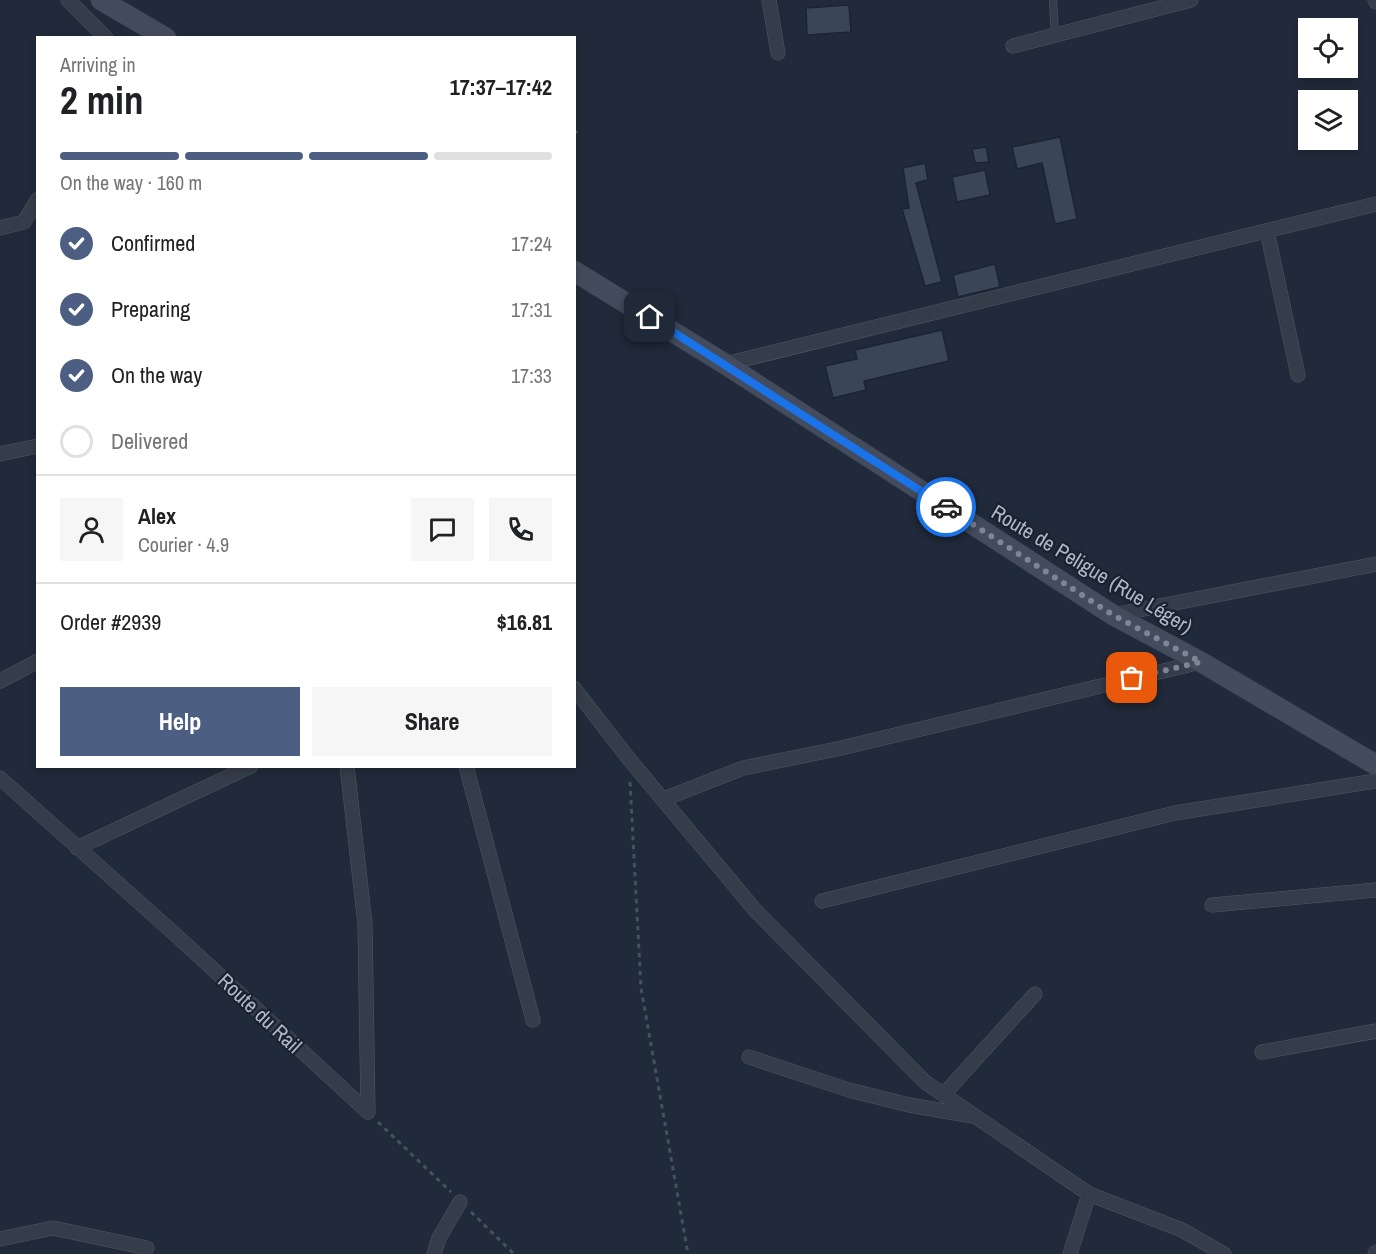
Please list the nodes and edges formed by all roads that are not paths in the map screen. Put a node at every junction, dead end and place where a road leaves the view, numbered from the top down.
1 (68, 0) edge
2 (101, 0) edge
3 (770, 0) edge
4 (1053, 0) edge
5 (1191, 0) edge
6 (1055, 35) junction
7 (104, 36) edge
8 (163, 36) edge
9 (1013, 46) dead end
10 (778, 53) dead end
11 (36, 202) edge
12 (1376, 204) edge
13 (0, 228) edge
14 (1267, 231) junction
15 (576, 272) edge
16 (725, 364) junction
17 (1298, 375) dead end
18 (36, 446) edge
19 (0, 454) edge
20 (1376, 564) edge
21 (1113, 615) junction
22 (36, 662) edge
23 (1201, 662) junction
24 (0, 681) edge
25 (576, 691) edge
26 (1376, 765) edge
27 (247, 768) edge
28 (347, 768) edge
29 (467, 768) edge
30 (0, 778) edge
31 (1376, 781) edge
32 (664, 799) junction
33 (77, 848) junction
34 (1376, 890) edge
35 (822, 901) dead end
36 (1212, 905) dead end
37 (1035, 994) dead end
38 (533, 1020) dead end
39 (1376, 1031) edge
40 (1262, 1052) dead end
41 (749, 1057) dead end
42 (944, 1094) junction
43 (978, 1117) junction
44 (1089, 1194) junction
45 (460, 1202) road end
46 (0, 1239) edge
47 (147, 1248) dead end
48 (434, 1254) edge
49 (1070, 1254) edge
50 (1224, 1254) edge

1 - 7 street
2 - 8 street
3 - 10 street
4 - 6 lane
5 - 6 street
6 - 9 street
11 - 13 street
12 - 14 street
14 - 16 street
14 - 17 street
15 - 16 street, Route de Peligue (Rue Léger)
16 - 21 street, Route de Peligue (Rue Léger)
18 - 19 street
20 - 21 street
21 - 23 street, Route de Peligue (Rue Léger)
22 - 24 street
23 - 26 street, Route de Peligue (Rue Léger)
23 - 32 street
25 - 32 street
27 - 33 street
28 - 33 street, Route du Rail
29 - 38 street
30 - 33 street, Route du Rail
31 - 35 street
32 - 42 street
34 - 36 street
37 - 42 street
39 - 40 street
41 - 43 street
42 - 43 street
43 - 44 street
44 - 49 street
44 - 50 street
45 - 48 street
46 - 47 street

